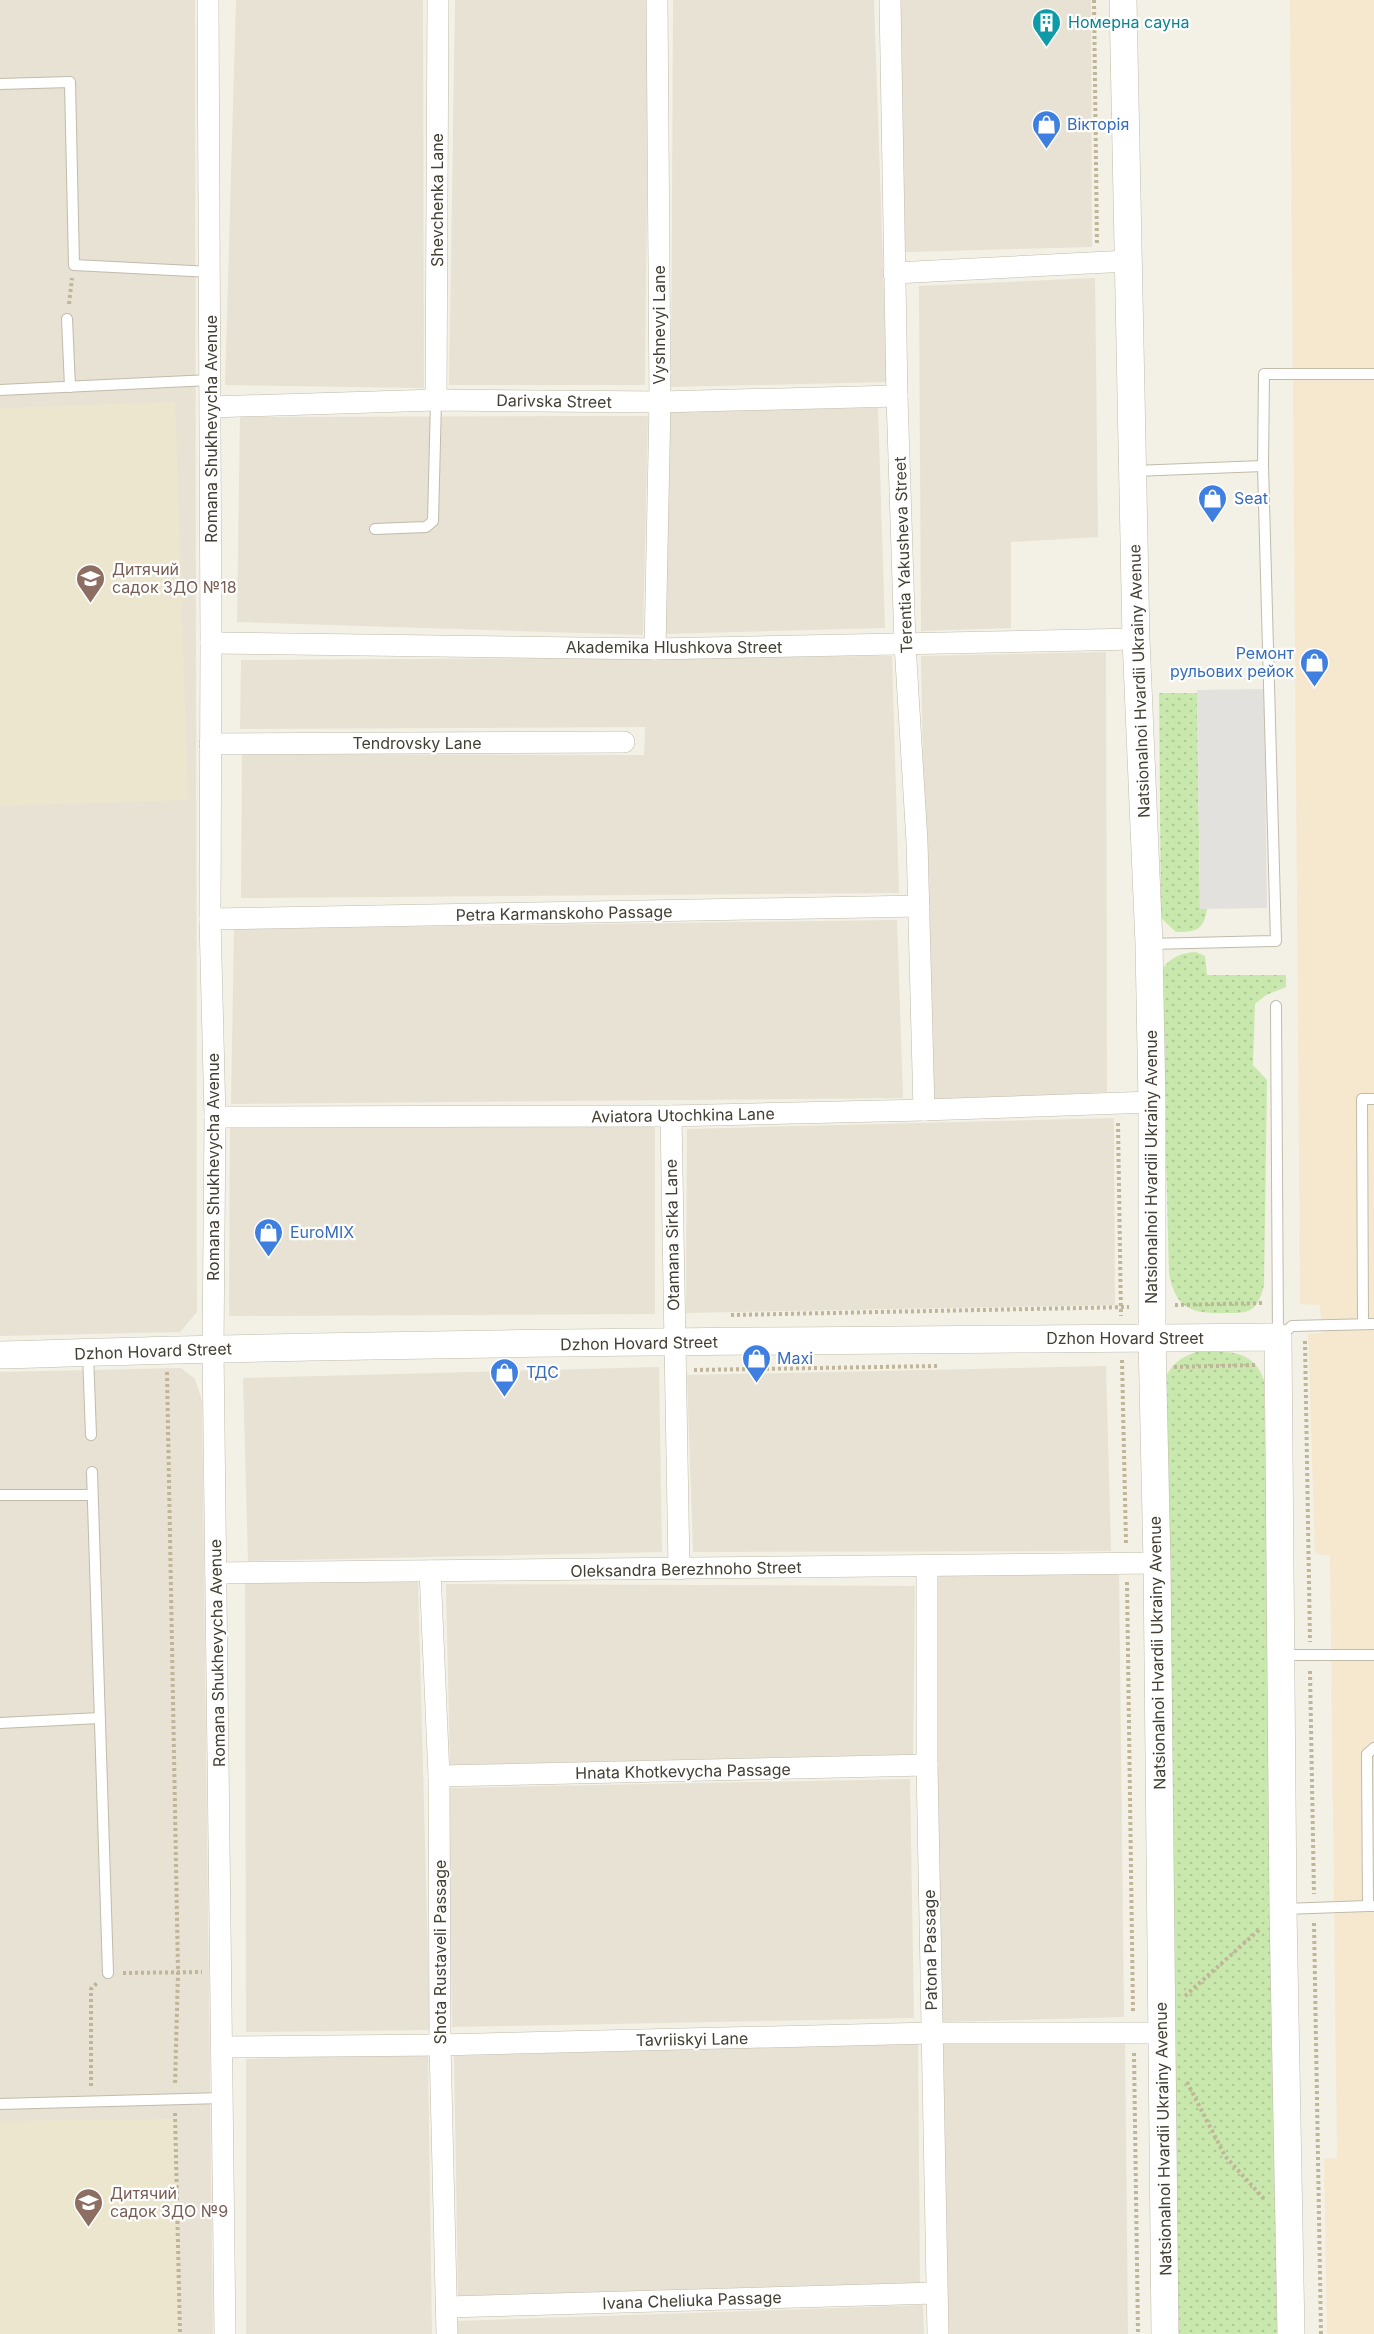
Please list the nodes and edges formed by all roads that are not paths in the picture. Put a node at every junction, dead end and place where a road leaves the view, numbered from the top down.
1 (208, 0) edge
2 (438, 0) edge
3 (657, 0) edge
4 (890, 0) edge
5 (1123, 0) edge
6 (0, 84) edge
7 (1128, 261) junction
8 (211, 272) junction
9 (894, 273) junction
10 (67, 320) road end
11 (1374, 374) edge
12 (210, 380) junction
13 (70, 387) junction
14 (0, 390) edge
15 (897, 396) junction
16 (436, 400) junction
17 (660, 402) junction
18 (211, 407) junction
19 (1263, 466) junction
20 (1134, 471) junction
21 (375, 529) dead end
22 (1136, 639) junction
23 (212, 643) junction
24 (905, 644) junction
25 (655, 649) junction
26 (624, 742) dead end
27 (210, 744) junction
28 (919, 906) junction
29 (210, 919) junction
30 (1149, 944) junction
31 (1276, 1006) dead end
32 (1374, 1099) edge
33 (1152, 1102) junction
34 (924, 1110) junction
35 (671, 1116) junction
36 (215, 1117) junction
37 (1368, 1324) edge
38 (1278, 1337) junction
39 (1152, 1338) junction
40 (674, 1342) junction
41 (213, 1349) junction
42 (88, 1353) junction
43 (0, 1356) edge
44 (91, 1435) dead end
45 (92, 1472) dead end
46 (0, 1495) edge
47 (92, 1495) junction
48 (1157, 1563) junction
49 (927, 1566) junction
50 (679, 1569) junction
51 (430, 1571) junction
52 (216, 1573) junction
53 (1282, 1655) junction
54 (1374, 1655) edge
55 (100, 1718) junction
56 (0, 1723) edge
57 (1374, 1748) edge
58 (927, 1765) junction
59 (439, 1776) junction
60 (1371, 1906) edge
61 (1283, 1909) junction
62 (108, 1973) road end
63 (932, 2033) junction
64 (1162, 2033) junction
65 (440, 2044) junction
66 (222, 2047) junction
67 (222, 2098) junction
68 (0, 2104) edge
69 (936, 2293) junction
70 (447, 2307) junction
71 (225, 2334) edge
72 (447, 2334) edge
73 (938, 2334) edge
74 (1165, 2334) edge
75 (1291, 2334) edge

1 - 8 street, Romana Shukhevycha Avenue
2 - 16 street, Shevchenka Lane
3 - 17 street, Vyshnevyi Lane
4 - 9 street, Terentia Yakusheva Street
5 - 7 street, Natsionalnoi Hvardii Ukrainy Avenue
6 - 8 lane
7 - 9 street
7 - 20 street, Natsionalnoi Hvardii Ukrainy Avenue
8 - 12 street, Romana Shukhevycha Avenue
9 - 15 street, Terentia Yakusheva Street
10 - 13 lane
11 - 19 lane
12 - 13 lane
12 - 18 street, Romana Shukhevycha Avenue
13 - 14 lane
15 - 17 street, Darivska Street
15 - 24 street, Terentia Yakusheva Street
16 - 17 street, Darivska Street
16 - 18 street, Darivska Street
16 - 21 lane
17 - 25 street, Vyshnevyi Lane
18 - 23 street, Romana Shukhevycha Avenue
19 - 20 lane
19 - 30 lane
20 - 22 street, Natsionalnoi Hvardii Ukrainy Avenue
22 - 24 street, Akademika Hlushkova Street
22 - 30 street, Natsionalnoi Hvardii Ukrainy Avenue
23 - 25 street, Akademika Hlushkova Street
23 - 27 street, Romana Shukhevycha Avenue
24 - 25 street, Akademika Hlushkova Street
24 - 28 street, Terentia Yakusheva Street
26 - 27 street, Tendrovsky Lane
27 - 29 street, Romana Shukhevycha Avenue
28 - 29 street, Petra Karmanskoho Passage
28 - 34 street, Terentia Yakusheva Street
29 - 36 street, Romana Shukhevycha Avenue
30 - 33 street, Natsionalnoi Hvardii Ukrainy Avenue
31 - 38 lane
32 - 37 lane
33 - 34 street, Aviatora Utochkina Lane
33 - 39 street, Natsionalnoi Hvardii Ukrainy Avenue
34 - 35 street, Aviatora Utochkina Lane
35 - 36 street, Aviatora Utochkina Lane
35 - 40 street, Otamana Sirka Lane
36 - 41 street, Romana Shukhevycha Avenue
37 - 38 lane
38 - 39 street, Dzhon Hovard Street
38 - 53 street
39 - 40 street, Dzhon Hovard Street
39 - 48 street, Natsionalnoi Hvardii Ukrainy Avenue
40 - 41 street, Dzhon Hovard Street
40 - 50 street, Otamana Sirka Lane
41 - 42 street, Dzhon Hovard Street
41 - 52 street, Romana Shukhevycha Avenue
42 - 43 street, Dzhon Hovard Street
42 - 44 lane
45 - 47 lane
46 - 47 lane
47 - 55 lane
48 - 49 street, Oleksandra Berezhnoho Street
48 - 64 street, Natsionalnoi Hvardii Ukrainy Avenue
49 - 50 street, Oleksandra Berezhnoho Street
49 - 58 street, Patona Passage
50 - 51 street, Oleksandra Berezhnoho Street
51 - 52 street, Oleksandra Berezhnoho Street
51 - 59 street, Shota Rustaveli Passage
52 - 66 street, Romana Shukhevycha Avenue
53 - 54 lane
53 - 61 street
55 - 56 lane
55 - 62 lane
57 - 60 lane
58 - 59 street, Hnata Khotkevycha Passage
58 - 63 street, Patona Passage
59 - 65 street, Shota Rustaveli Passage
60 - 61 lane
61 - 75 street
63 - 64 street, Tavriiskyi Lane
63 - 65 street, Tavriiskyi Lane
63 - 69 street, Patona Passage
64 - 74 street, Natsionalnoi Hvardii Ukrainy Avenue
65 - 66 street, Tavriiskyi Lane
65 - 70 street, Shota Rustaveli Passage
66 - 67 street, Romana Shukhevycha Avenue
67 - 68 lane
67 - 71 street, Romana Shukhevycha Avenue
69 - 70 street, Ivana Cheliuka Passage
69 - 73 street, Patona Passage
70 - 72 street, Shota Rustaveli Passage

